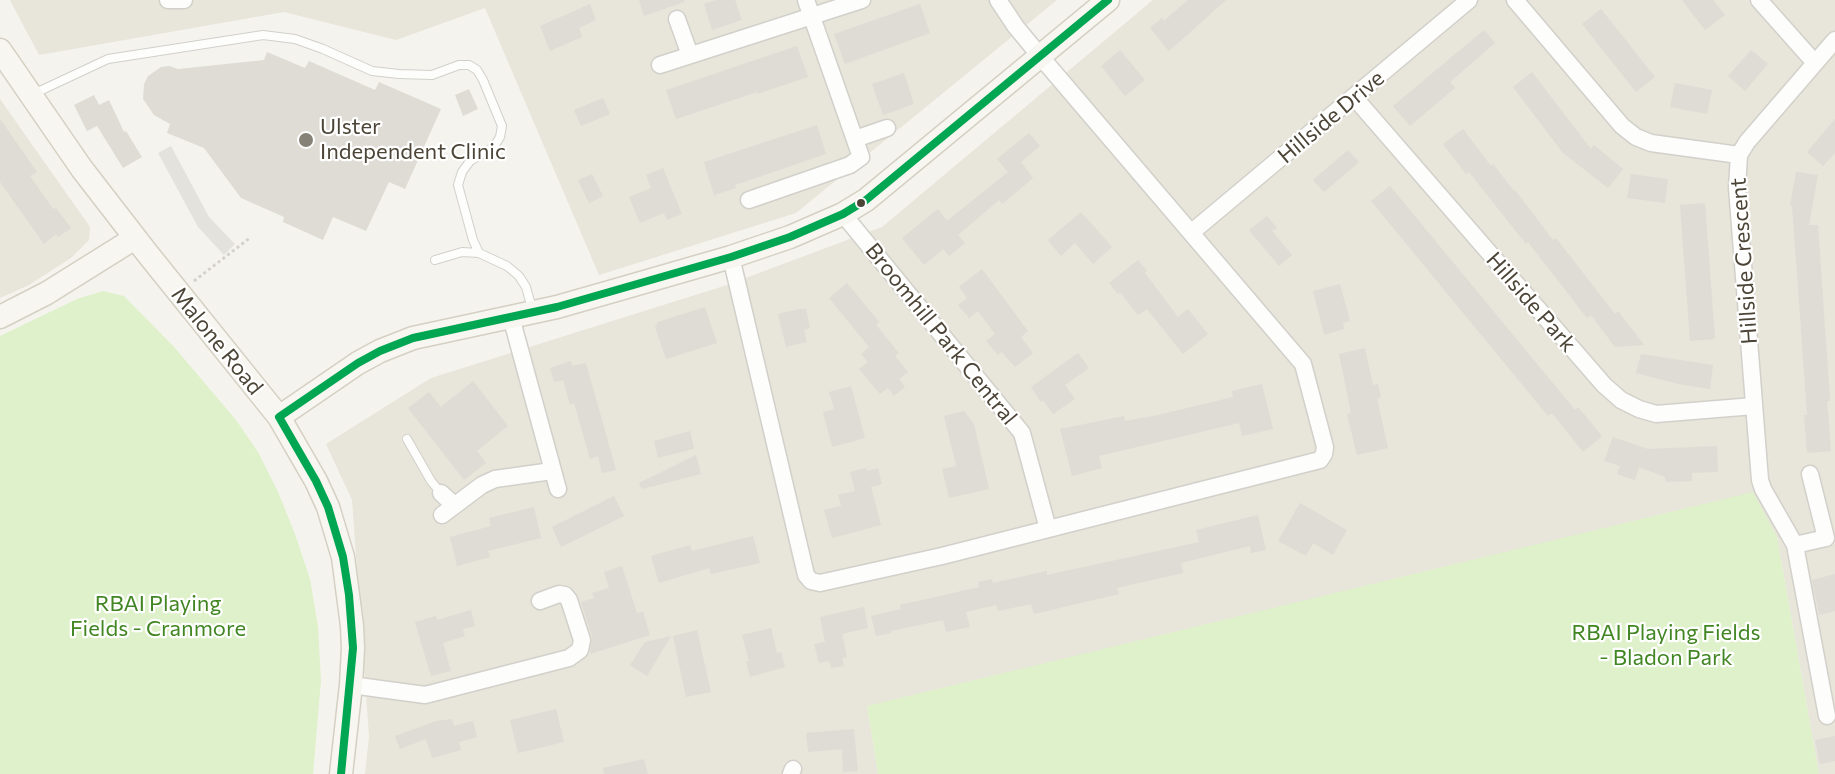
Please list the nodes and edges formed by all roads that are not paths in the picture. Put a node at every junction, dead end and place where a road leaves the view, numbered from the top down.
1 (168, 0) edge
2 (183, 0) edge
3 (806, 0) edge
4 (862, 0) edge
5 (998, 0) edge
6 (1108, 0) edge
7 (1469, 0) edge
8 (1515, 0) edge
9 (1759, 0) edge
10 (812, 16) junction
11 (677, 19) dead end
12 (1835, 40) edge
13 (690, 55) junction
14 (1040, 56) junction
15 (1815, 63) junction
16 (4, 65) edge
17 (660, 65) dead end
18 (30, 95) junction
19 (1354, 98) junction
20 (887, 128) dead end
21 (855, 139) junction
22 (1739, 155) junction
23 (749, 200) dead end
24 (843, 214) junction
25 (1192, 232) junction
26 (135, 238) junction
27 (478, 253) junction
28 (731, 257) junction
29 (435, 260) dead end
30 (533, 312) junction
31 (0, 317) edge
32 (511, 317) junction
33 (1754, 406) junction
34 (279, 417) junction
35 (408, 439) dead end
36 (552, 471) junction
37 (1809, 474) dead end
38 (558, 489) dead end
39 (441, 493) joint
40 (1048, 529) junction
41 (1795, 545) junction
42 (540, 601) dead end
43 (351, 685) junction
44 (1827, 716) dead end
45 (341, 774) edge

1 - 2 street
3 - 10 street
4 - 10 street
5 - 14 street
6 - 14 street
7 - 19 street, Hillside Drive
8 - 22 street
9 - 15 street
10 - 13 street
10 - 21 street
11 - 13 street
12 - 15 street, Hillside Crescent
13 - 17 street
14 - 24 street
14 - 25 street
15 - 22 street, Hillside Crescent
16 - 18 street, Malone Road
18 - 26 street, Malone Road
18 - 27 lane
19 - 25 street, Hillside Drive
19 - 33 street, Hillside Park
20 - 21 street
21 - 23 street
22 - 33 street, Hillside Crescent
24 - 28 street
24 - 40 street, Broomhill Park Central
25 - 40 street
26 - 31 street
26 - 34 street, Malone Road
27 - 29 lane
27 - 30 lane
28 - 30 street
28 - 40 street
30 - 32 street
32 - 34 street
32 - 36 street
33 - 41 street, Hillside Crescent
34 - 43 street, Malone Road
35 - 39 lane
36 - 38 street
36 - 39 street
37 - 41 street
41 - 44 street
42 - 43 street
43 - 45 street, Malone Road

